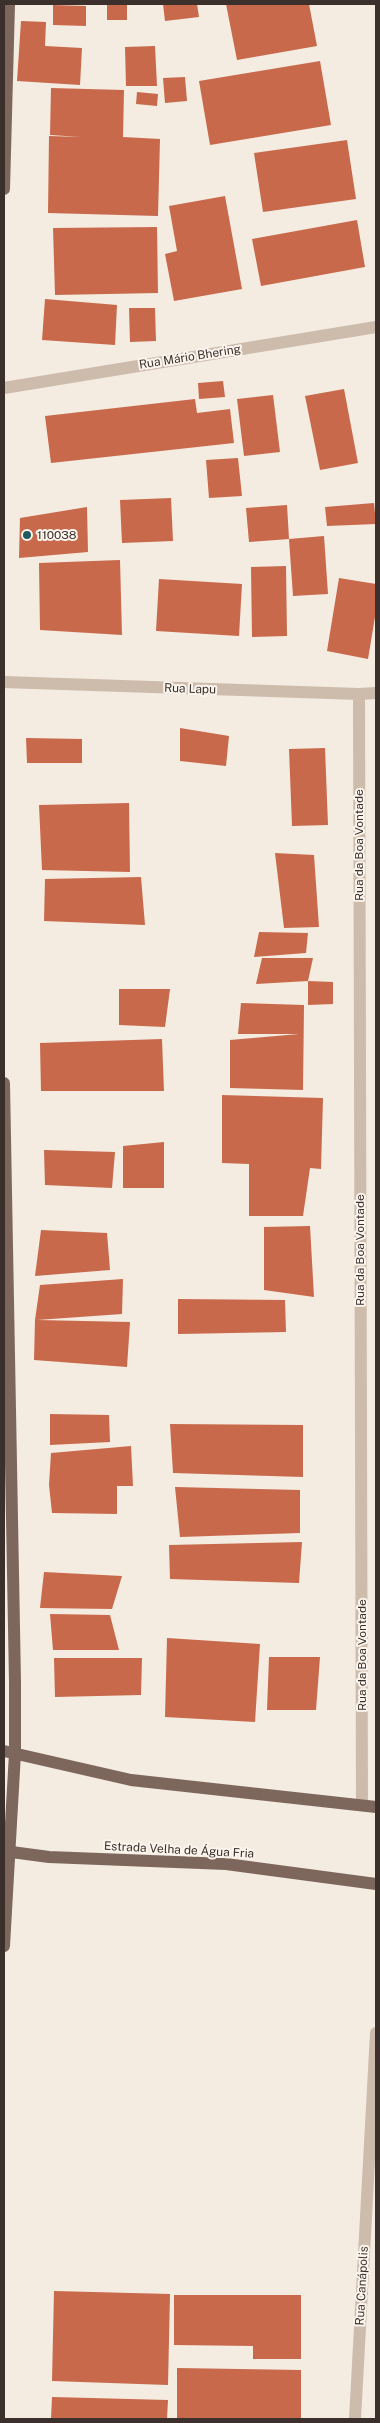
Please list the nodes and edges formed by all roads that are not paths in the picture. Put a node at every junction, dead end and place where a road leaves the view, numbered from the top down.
1 (8, 4) edge
2 (4, 189) edge
3 (376, 326) edge
4 (4, 388) edge
5 (4, 682) edge
6 (376, 693) edge
7 (359, 694) junction
8 (4, 1083) edge
9 (9, 1752) edge
10 (362, 1805) junction
11 (376, 1807) edge
12 (6, 1852) edge
13 (376, 1884) edge
14 (4, 1946) edge
15 (376, 2034) edge
16 (355, 2419) edge

1 - 2 main road
3 - 4 street, Rua Mário Bhering
5 - 7 street, Rua Lapu
6 - 7 street, Rua Lapu
7 - 10 street, Rua da Boa Vontade
8 - 9 main road
9 - 10 main road
9 - 12 main road
10 - 11 main road
12 - 13 main road, Estrada Velha de Água Fria
12 - 14 main road
15 - 16 street, Rua Canápolis

